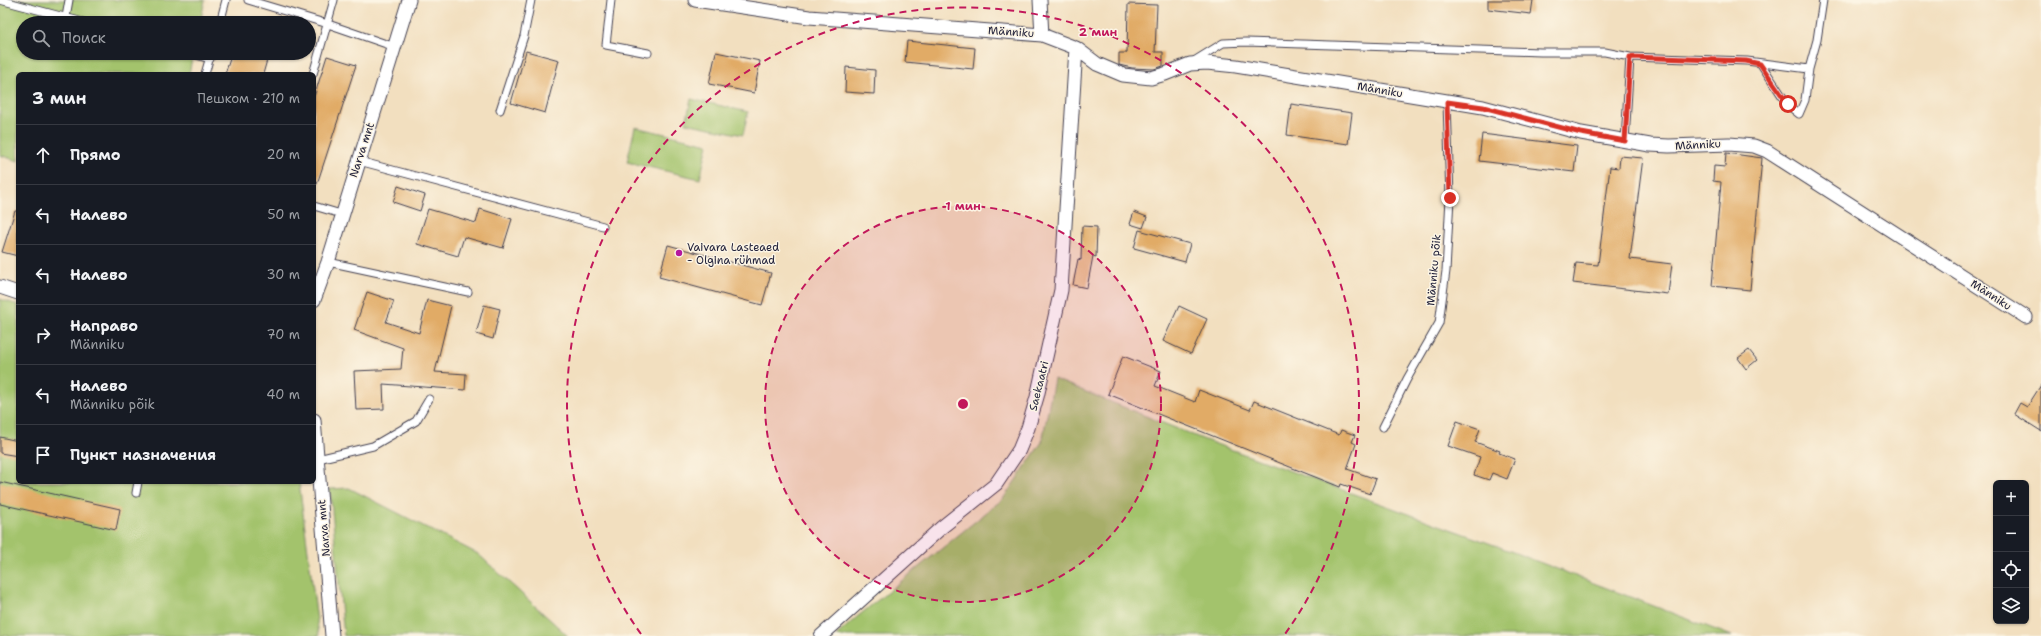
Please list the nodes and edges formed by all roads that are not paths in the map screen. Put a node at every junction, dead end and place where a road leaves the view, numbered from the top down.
1 (0, 0) edge
2 (70, 0) edge
3 (226, 0) edge
4 (248, 0) edge
5 (334, 0) edge
6 (409, 0) edge
7 (531, 0) edge
8 (611, 0) edge
9 (695, 0) edge
10 (1040, 0) edge
11 (1823, 0) edge
12 (716, 2) edge
13 (62, 16) edge
14 (66, 16) edge
15 (222, 16) edge
16 (301, 16) edge
17 (316, 20) edge
18 (328, 24) junction
19 (1042, 35) junction
20 (395, 46) junction
21 (1076, 48) junction
22 (648, 53) dead end
23 (1630, 57) junction
24 (209, 60) edge
25 (1190, 64) junction
26 (1760, 64) junction
27 (1809, 69) junction
28 (206, 72) edge
29 (314, 72) edge
30 (1447, 102) junction
31 (500, 110) dead end
32 (1625, 141) junction
33 (359, 161) junction
34 (316, 207) edge
35 (341, 214) junction
36 (603, 226) dead end
37 (328, 262) junction
38 (0, 287) edge
39 (16, 292) edge
40 (468, 292) dead end
41 (316, 295) edge
42 (2026, 317) dead end
43 (429, 399) dead end
44 (1383, 427) dead end
45 (316, 440) edge
46 (318, 459) junction
47 (138, 484) edge
48 (136, 494) dead end
49 (332, 636) edge
50 (821, 636) edge

1 - 13 lane
2 - 14 lane
3 - 15 lane
4 - 16 lane
5 - 18 lane
6 - 20 street, Narva mnt
7 - 31 lane
8 - 22 lane
9 - 12 street, Männiku
10 - 19 street
11 - 27 lane
12 - 19 street, Männiku
17 - 18 lane
18 - 20 lane
18 - 29 lane
19 - 21 street, Männiku
20 - 33 street, Narva mnt
21 - 25 street, Männiku
21 - 50 street, Saekaatri
23 - 25 lane
23 - 26 lane
23 - 32 lane
24 - 28 lane
25 - 30 street, Männiku
26 - 27 lane
26 - 27 lane
30 - 32 street, Männiku
30 - 44 lane, Männiku põik
32 - 42 street, Männiku
33 - 35 street, Narva mnt
33 - 36 lane
34 - 35 lane
35 - 37 street, Narva mnt
37 - 40 lane
37 - 41 street, Narva mnt
38 - 39 street
43 - 46 lane
45 - 46 street, Narva mnt
46 - 49 street, Narva mnt
47 - 48 lane

